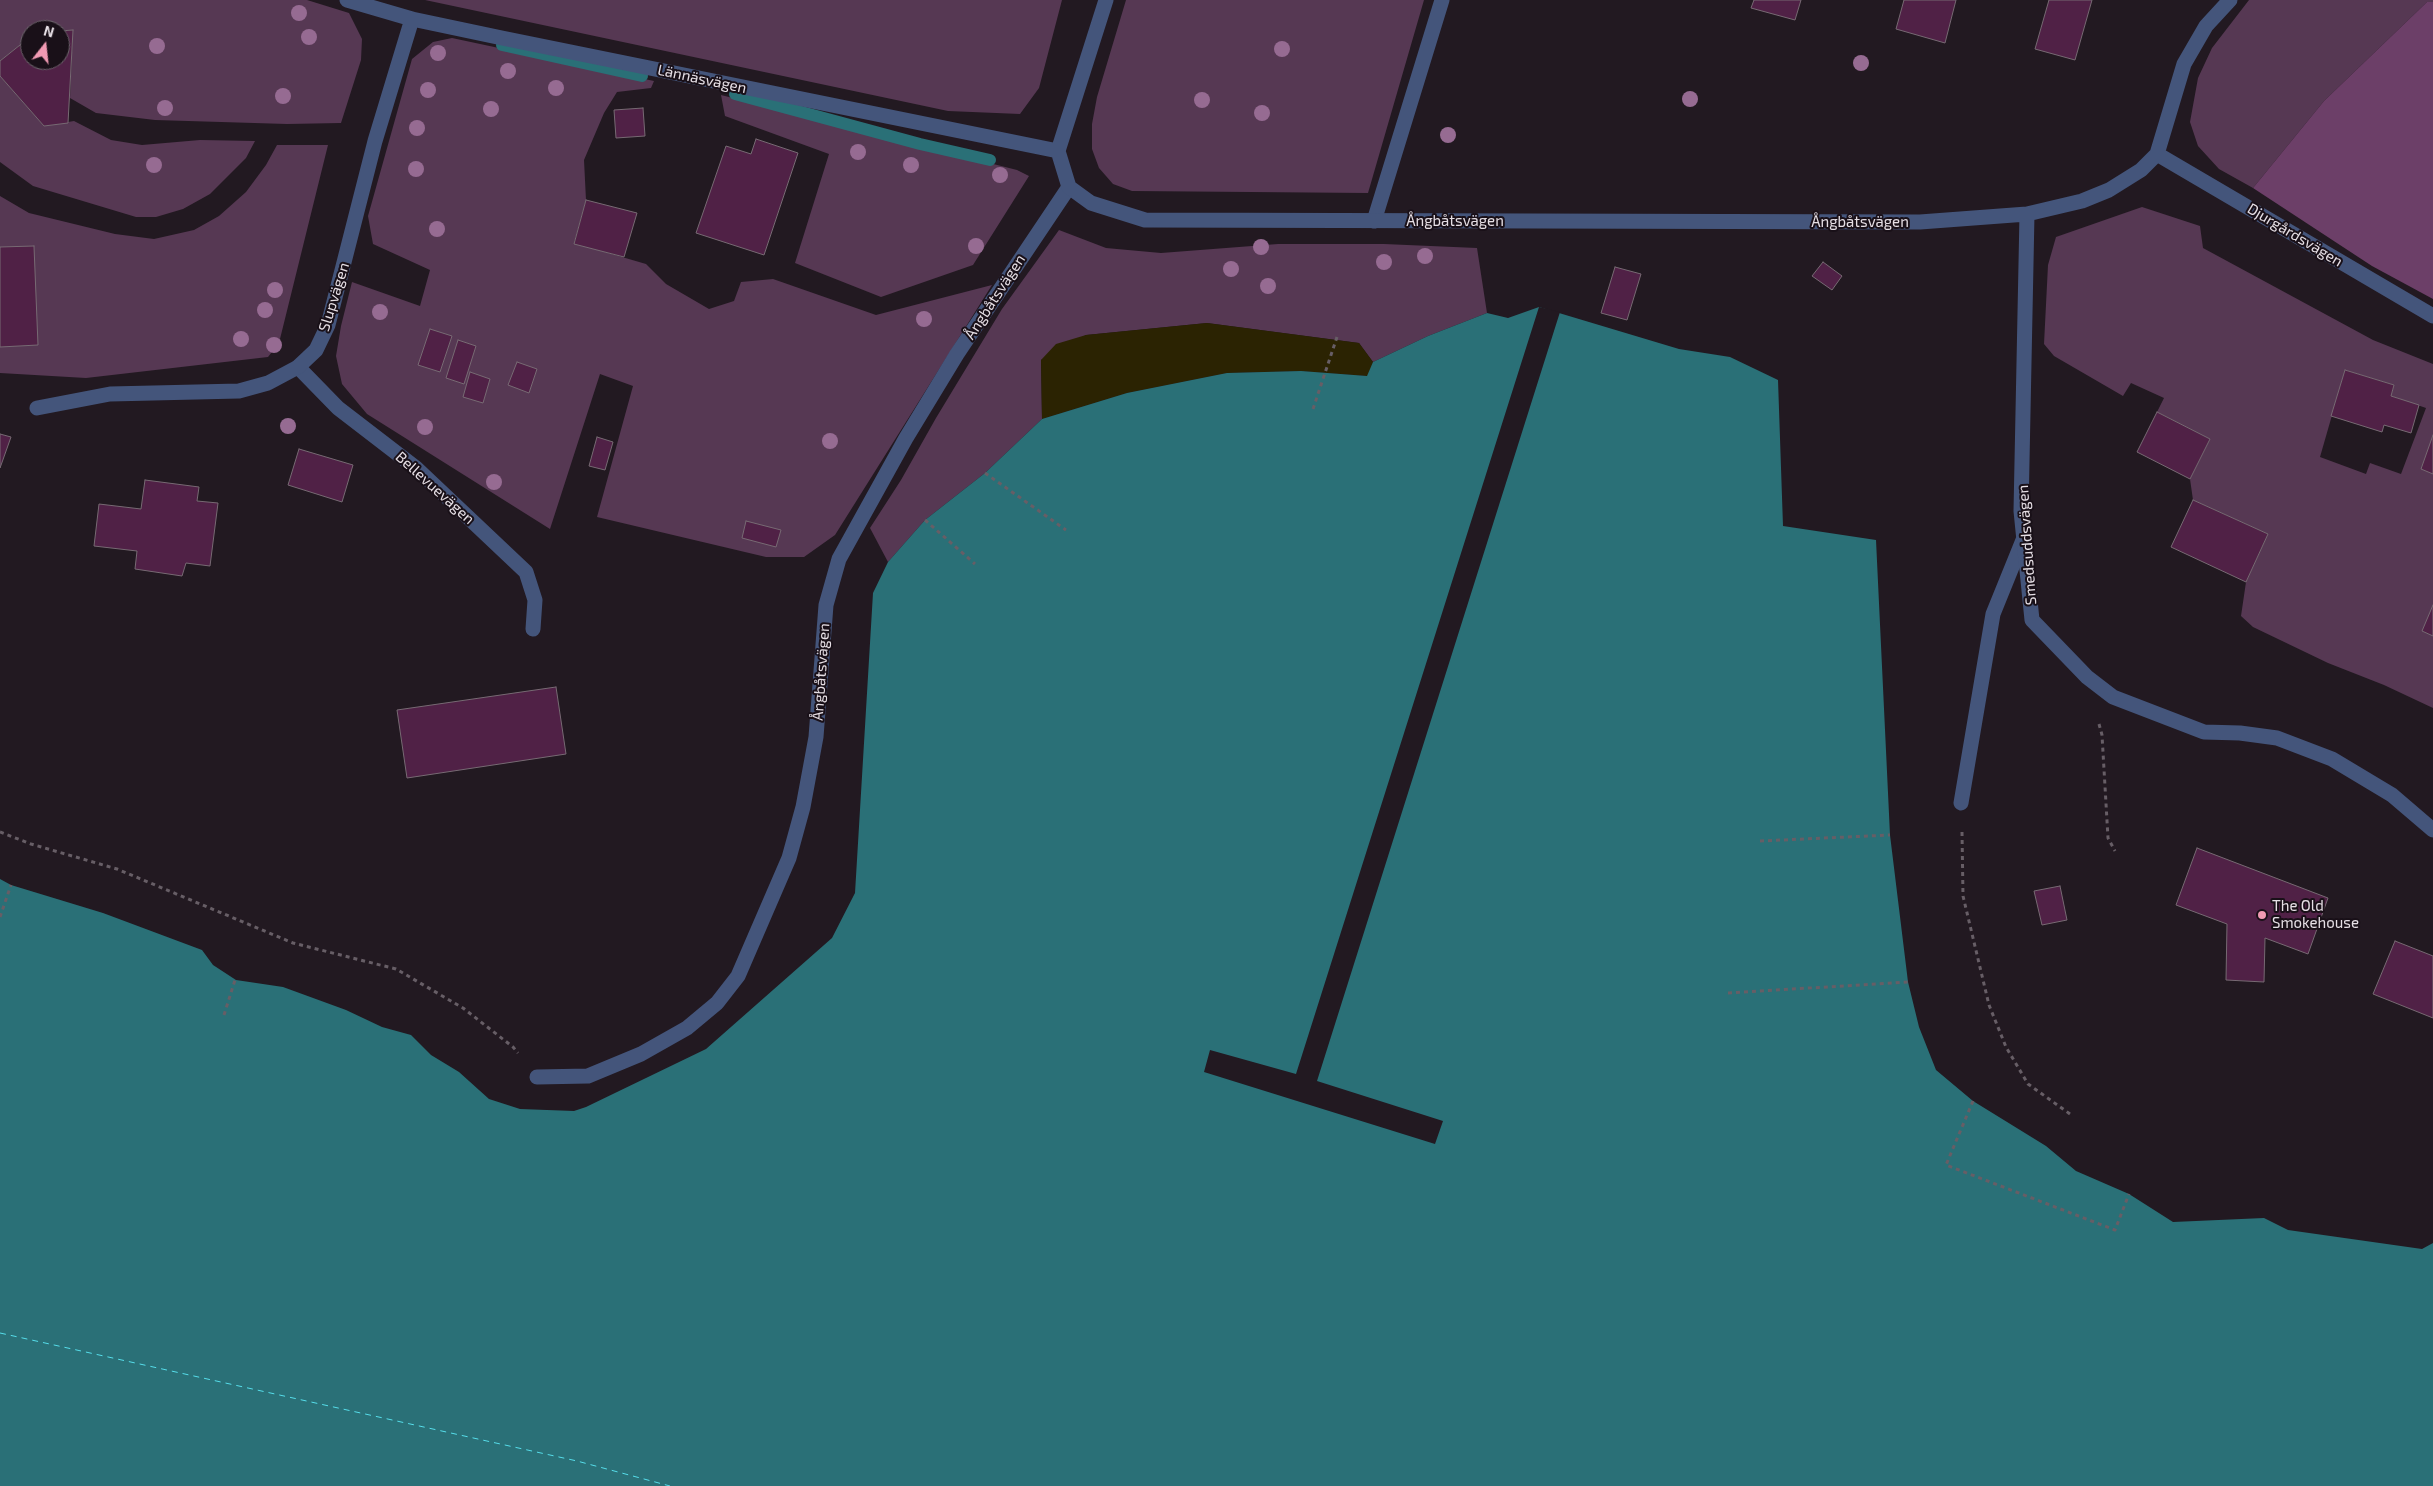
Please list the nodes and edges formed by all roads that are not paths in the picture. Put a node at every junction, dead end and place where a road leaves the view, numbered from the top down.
1 (347, 0) edge
2 (1106, 0) edge
3 (1442, 0) edge
4 (2230, 0) edge
5 (412, 19) junction
6 (1058, 151) junction
7 (2156, 154) junction
8 (1069, 187) junction
9 (2027, 214) junction
10 (1374, 221) junction
11 (2433, 316) edge
12 (298, 367) junction
13 (38, 408) dead end
14 (2023, 540) junction
15 (533, 629) dead end
16 (1961, 804) road end
17 (2433, 830) edge
18 (537, 1077) road end

1 - 5 street, Lännäsvägen
2 - 6 street
3 - 10 street
4 - 7 street, Ångbåtsvägen
5 - 6 street, Lännäsvägen
5 - 12 street, Slupvägen
6 - 8 street
7 - 9 street, Ångbåtsvägen
7 - 11 street, Djurgårdsvägen
8 - 10 street, Ångbåtsvägen
8 - 18 street, Ångbåtsvägen
9 - 10 street, Ångbåtsvägen
9 - 14 street, Smedsuddsvägen
12 - 13 street, Slupvägen
12 - 15 street, Bellevuevägen
14 - 16 street
14 - 17 street, Smedsuddsvägen

